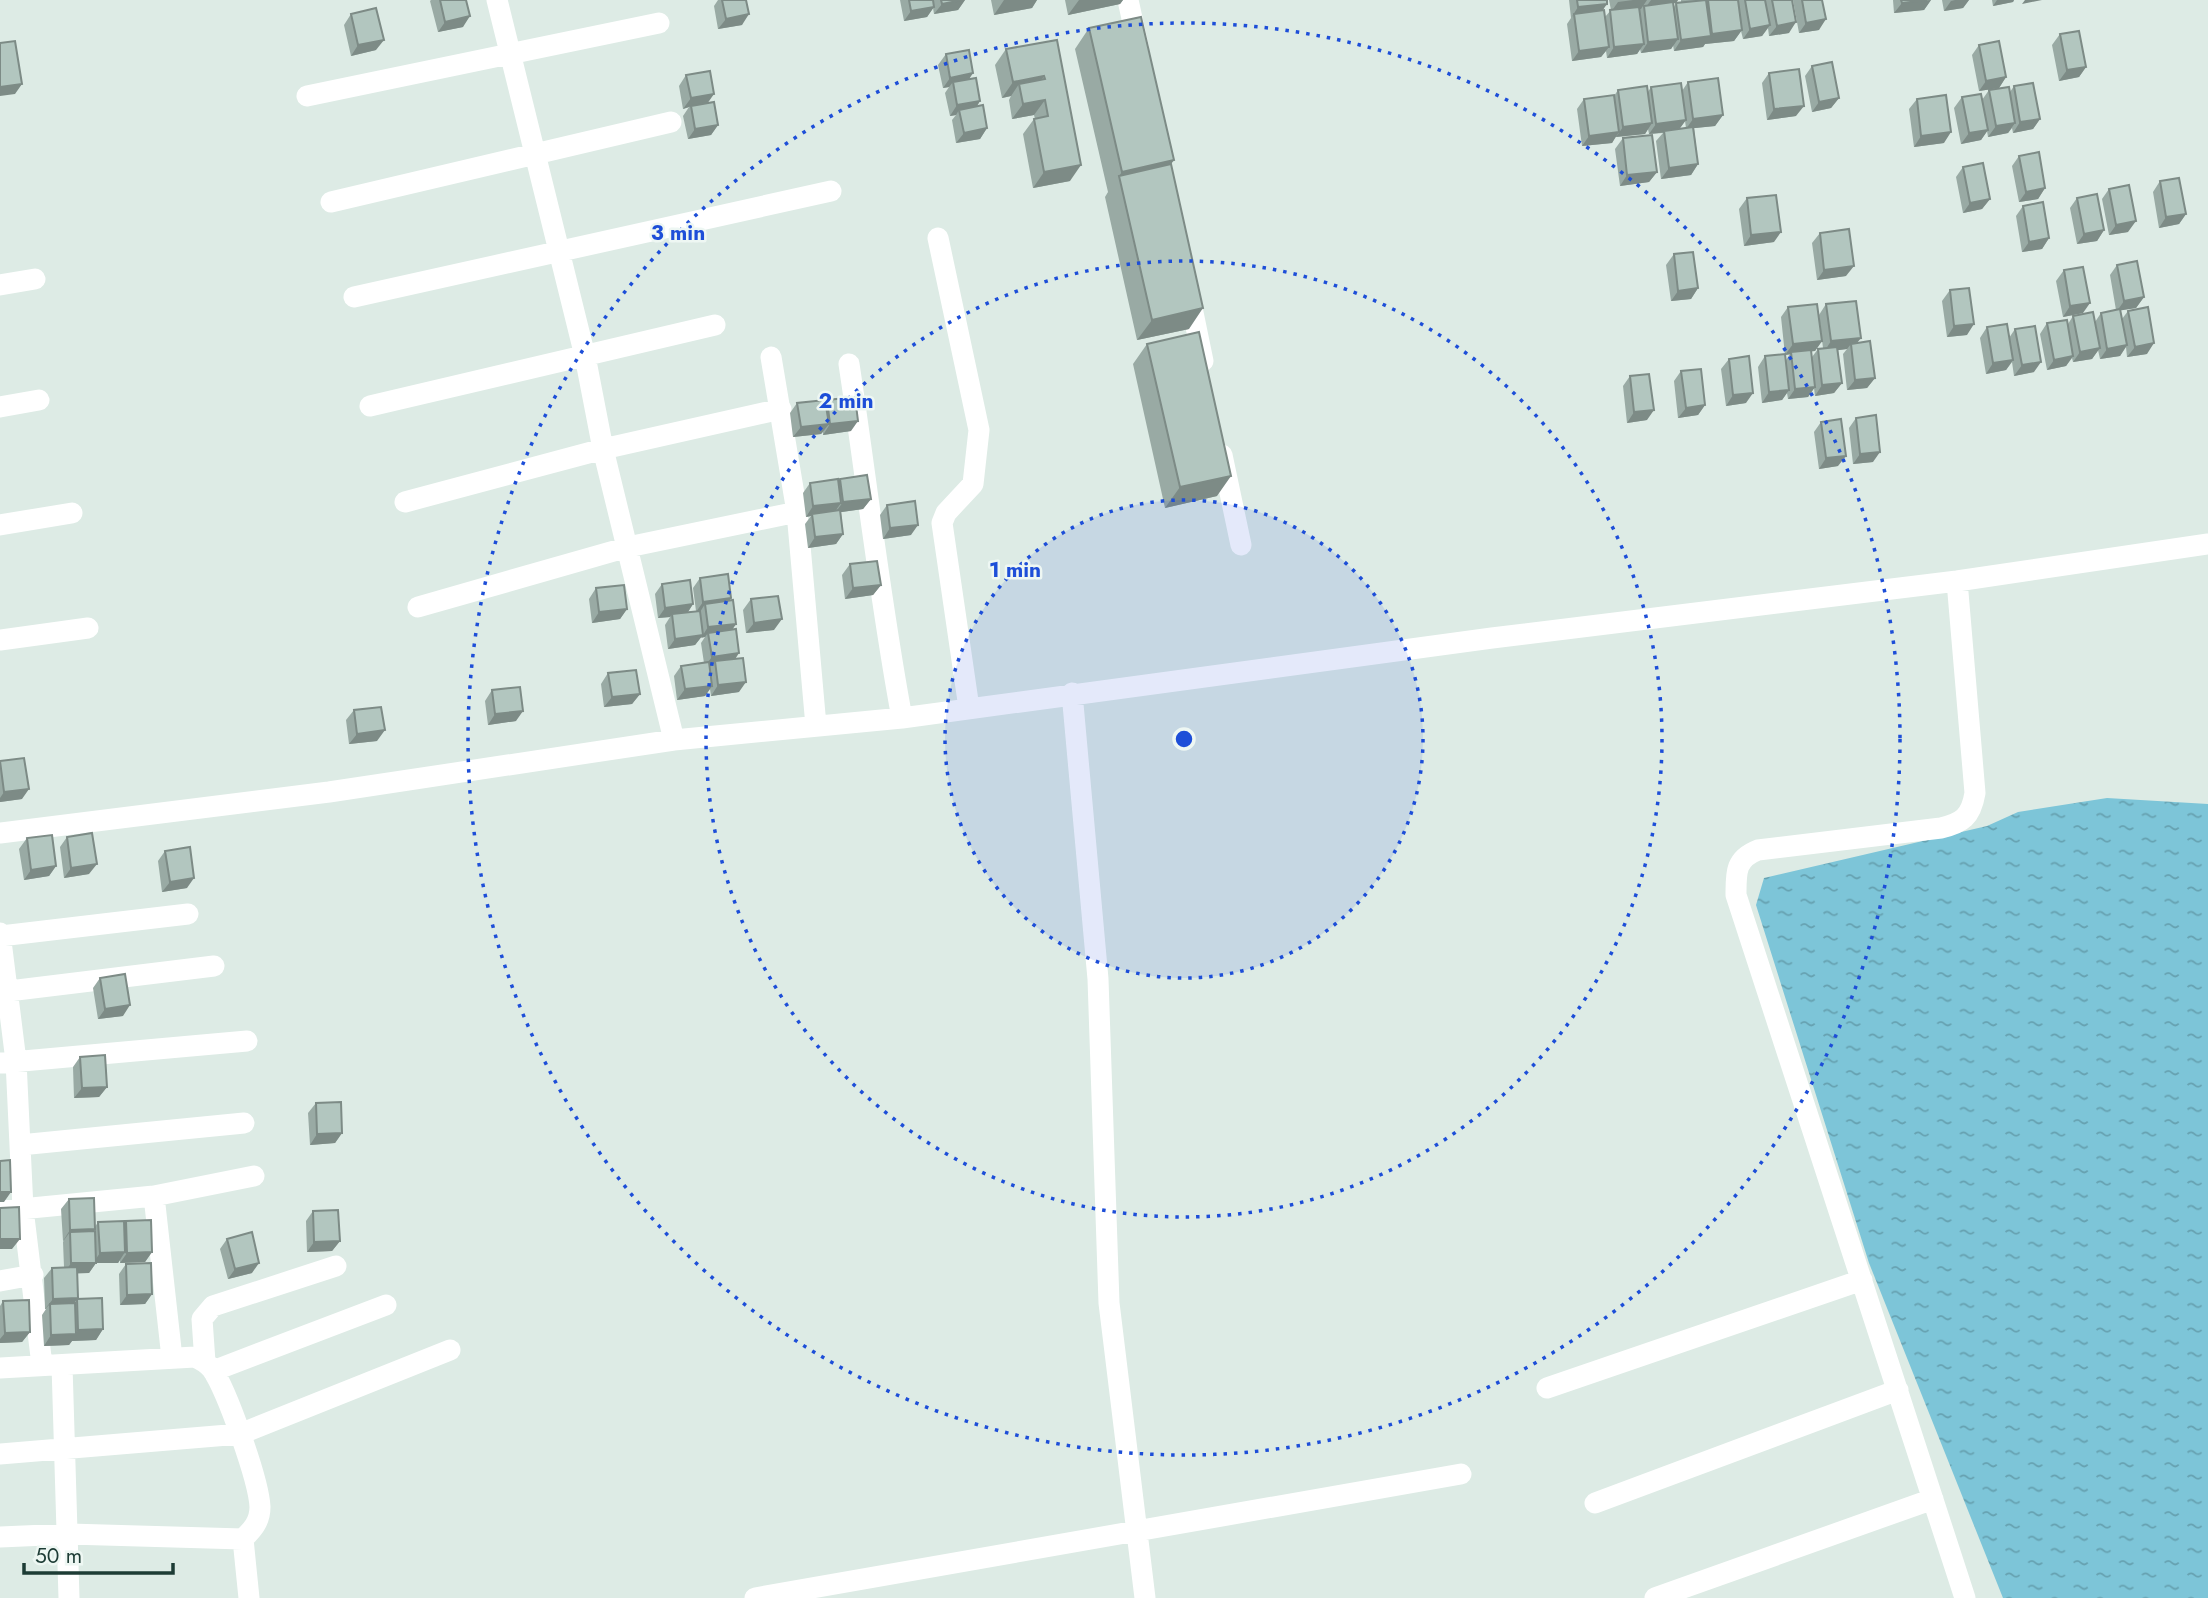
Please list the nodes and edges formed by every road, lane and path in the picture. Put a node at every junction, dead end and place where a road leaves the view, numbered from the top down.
1 (497, 0) edge
2 (1128, 0) edge
3 (659, 23) dead end
4 (510, 54) junction
5 (1143, 69) edge
6 (307, 96) dead end
7 (671, 122) dead end
8 (534, 153) junction
9 (831, 191) dead end
10 (331, 202) dead end
11 (938, 238) dead end
12 (558, 252) junction
13 (1185, 274) edge
14 (35, 279) dead end
15 (0, 285) edge
16 (354, 297) dead end
17 (715, 325) dead end
18 (585, 356) junction
19 (771, 357) dead end
20 (849, 365) dead end
21 (1207, 383) edge
22 (39, 400) dead end
23 (370, 406) dead end
24 (0, 407) edge
25 (781, 409) junction
26 (1219, 437) edge
27 (603, 449) junction
28 (405, 502) dead end
29 (797, 512) junction
30 (72, 513) dead end
31 (0, 525) edge
32 (2208, 544) edge
33 (1241, 545) dead end
34 (628, 547) junction
35 (1957, 581) junction
36 (418, 607) dead end
37 (88, 628) dead end
38 (0, 640) edge
39 (1072, 693) junction
40 (969, 708) junction
41 (902, 718) junction
42 (816, 726) junction
43 (674, 740) junction
44 (0, 833) edge
45 (188, 914) dead end
46 (0, 935) edge
47 (214, 966) dead end
48 (3, 991) edge
49 (247, 1041) dead end
50 (8, 1062) edge
51 (244, 1123) dead end
52 (13, 1137) edge
53 (254, 1176) dead end
54 (154, 1196) junction
55 (23, 1209) junction
56 (0, 1211) edge
57 (336, 1266) dead end
58 (33, 1275) junction
59 (1862, 1280) junction
60 (0, 1281) edge
61 (386, 1306) dead end
62 (450, 1350) dead end
63 (172, 1358) junction
64 (52, 1365) junction
65 (209, 1366) junction
66 (0, 1368) edge
67 (1546, 1388) dead end
68 (1898, 1390) junction
69 (240, 1434) junction
70 (65, 1450) junction
71 (0, 1454) edge
72 (1461, 1474) dead end
73 (1933, 1499) junction
74 (1595, 1503) dead end
75 (1138, 1531) junction
76 (69, 1534) junction
77 (0, 1537) edge
78 (243, 1539) junction
79 (69, 1598) edge
80 (249, 1598) edge
81 (755, 1598) edge
82 (1145, 1598) edge
83 (1655, 1598) edge
84 (1965, 1598) edge

1 - 4 street
2 - 5 street
3 - 4 street
4 - 6 street
4 - 8 street
7 - 8 street
8 - 10 street
8 - 12 street
9 - 12 street
11 - 40 street
12 - 16 street
12 - 18 street
13 - 21 street
14 - 15 street
17 - 18 street
18 - 23 street
18 - 27 street
19 - 25 street
20 - 41 street
22 - 24 street
25 - 27 street
25 - 29 street
26 - 33 street
27 - 28 street
27 - 34 street
29 - 34 street
29 - 42 street
30 - 31 street
32 - 35 street
34 - 36 street
34 - 43 street
35 - 39 street
35 - 59 street
37 - 38 street
39 - 40 street
39 - 75 street
40 - 41 street
41 - 42 street
42 - 43 street
43 - 44 street
45 - 46 street
46 - 48 street
47 - 48 street
48 - 50 street
49 - 50 street
50 - 52 street
51 - 52 street
52 - 55 street
53 - 54 street
54 - 55 street
54 - 63 street
55 - 56 street
55 - 58 street
57 - 65 street
58 - 60 street
58 - 64 street
59 - 67 street
59 - 68 street
61 - 65 street
62 - 69 street
63 - 64 street
63 - 65 street
64 - 66 street
64 - 70 street
65 - 69 street
68 - 73 street
68 - 74 street
69 - 70 street
69 - 78 street
70 - 71 street
70 - 76 street
72 - 75 street
73 - 83 street
73 - 84 street
75 - 81 street
75 - 82 street
76 - 77 street
76 - 78 street
76 - 79 street
78 - 80 street

